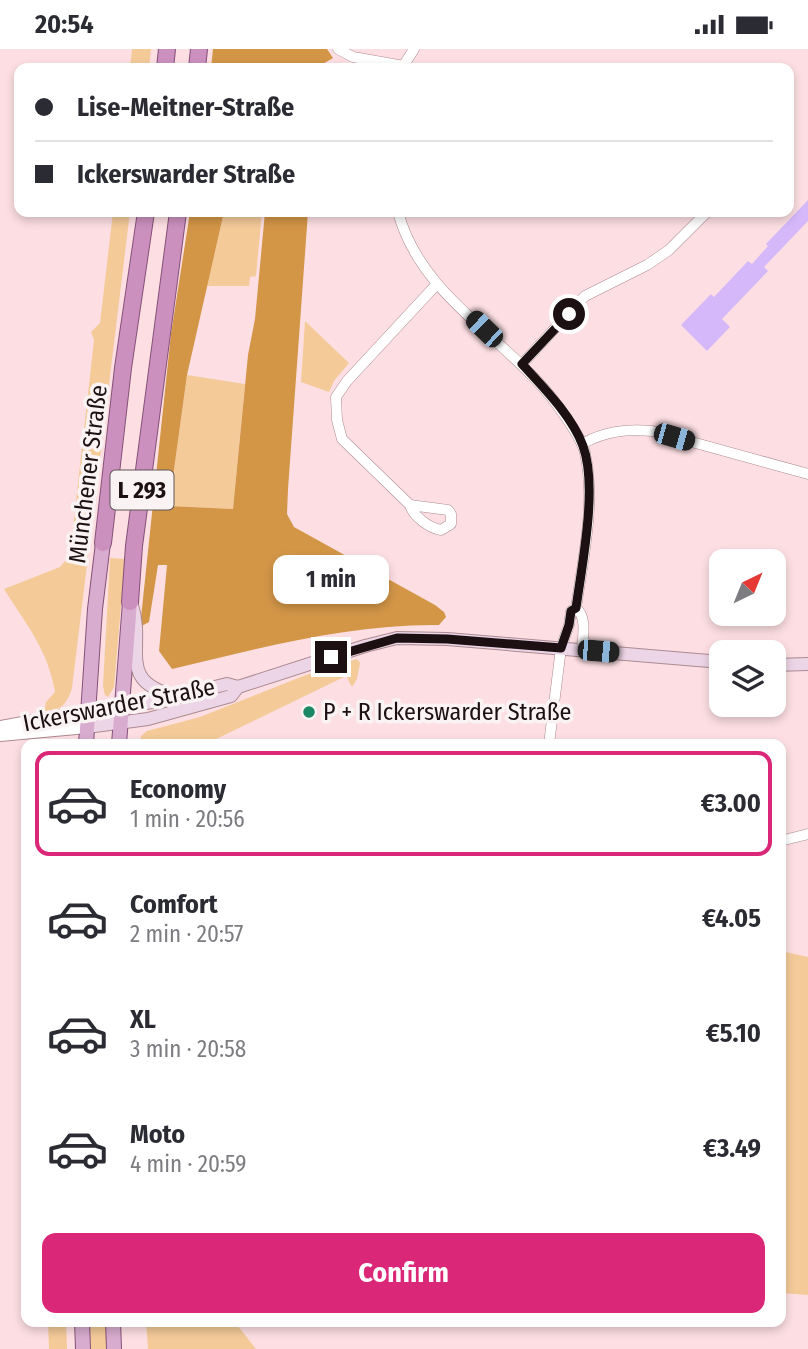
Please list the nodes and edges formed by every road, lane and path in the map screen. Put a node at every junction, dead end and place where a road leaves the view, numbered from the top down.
1 (338, 49) edge
2 (384, 63) edge
3 (145, 217) edge
4 (177, 217) edge
5 (399, 217) edge
6 (702, 217) edge
7 (436, 285) junction
8 (522, 364) junction
9 (582, 444) junction
10 (808, 474) edge
11 (410, 505) dead end
12 (103, 543) joint
13 (130, 602) junction
14 (576, 608) junction
15 (561, 648) junction
16 (582, 650) junction
17 (709, 661) edge
18 (808, 664) edge
19 (786, 665) edge
20 (238, 687) junction
21 (178, 697) junction
22 (88, 711) junction
23 (121, 715) junction
24 (0, 727) edge
25 (87, 727) junction
26 (0, 734) edge
27 (86, 739) edge
28 (119, 739) edge
29 (550, 739) edge
30 (808, 834) edge
31 (786, 840) edge
32 (82, 1327) edge
33 (113, 1327) edge
34 (83, 1349) edge
35 (114, 1349) edge

1 - 2 street
3 - 12 highway, Münchener Straße / L 293
4 - 13 highway, L 293
5 - 7 street
6 - 8 street
7 - 8 street
7 - 11 street
8 - 9 street
9 - 10 street
9 - 14 street
12 - 22 main road, Münchener Straße / L 293
13 - 21 main road
13 - 23 main road, L 293
14 - 15 street
14 - 16 street
15 - 16 main road, Ickerswarder Straße
15 - 20 main road, Ickerswarder Straße
15 - 29 street
16 - 17 main road, Ickerswarder Straße
18 - 19 main road
20 - 21 main road, Ickerswarder Straße
20 - 23 main road, Ickerswarder Straße
21 - 23 main road, Ickerswarder Straße
22 - 23 main road, Ickerswarder Straße
22 - 24 street, Ickerswarder Straße
22 - 25 main road, Münchener Straße / L 293
23 - 25 main road, Ickerswarder Straße
23 - 28 main road, L 293
25 - 26 street, Ickerswarder Straße
25 - 27 main road, Münchener Straße / L 293
30 - 31 street
32 - 34 main road
33 - 35 main road

